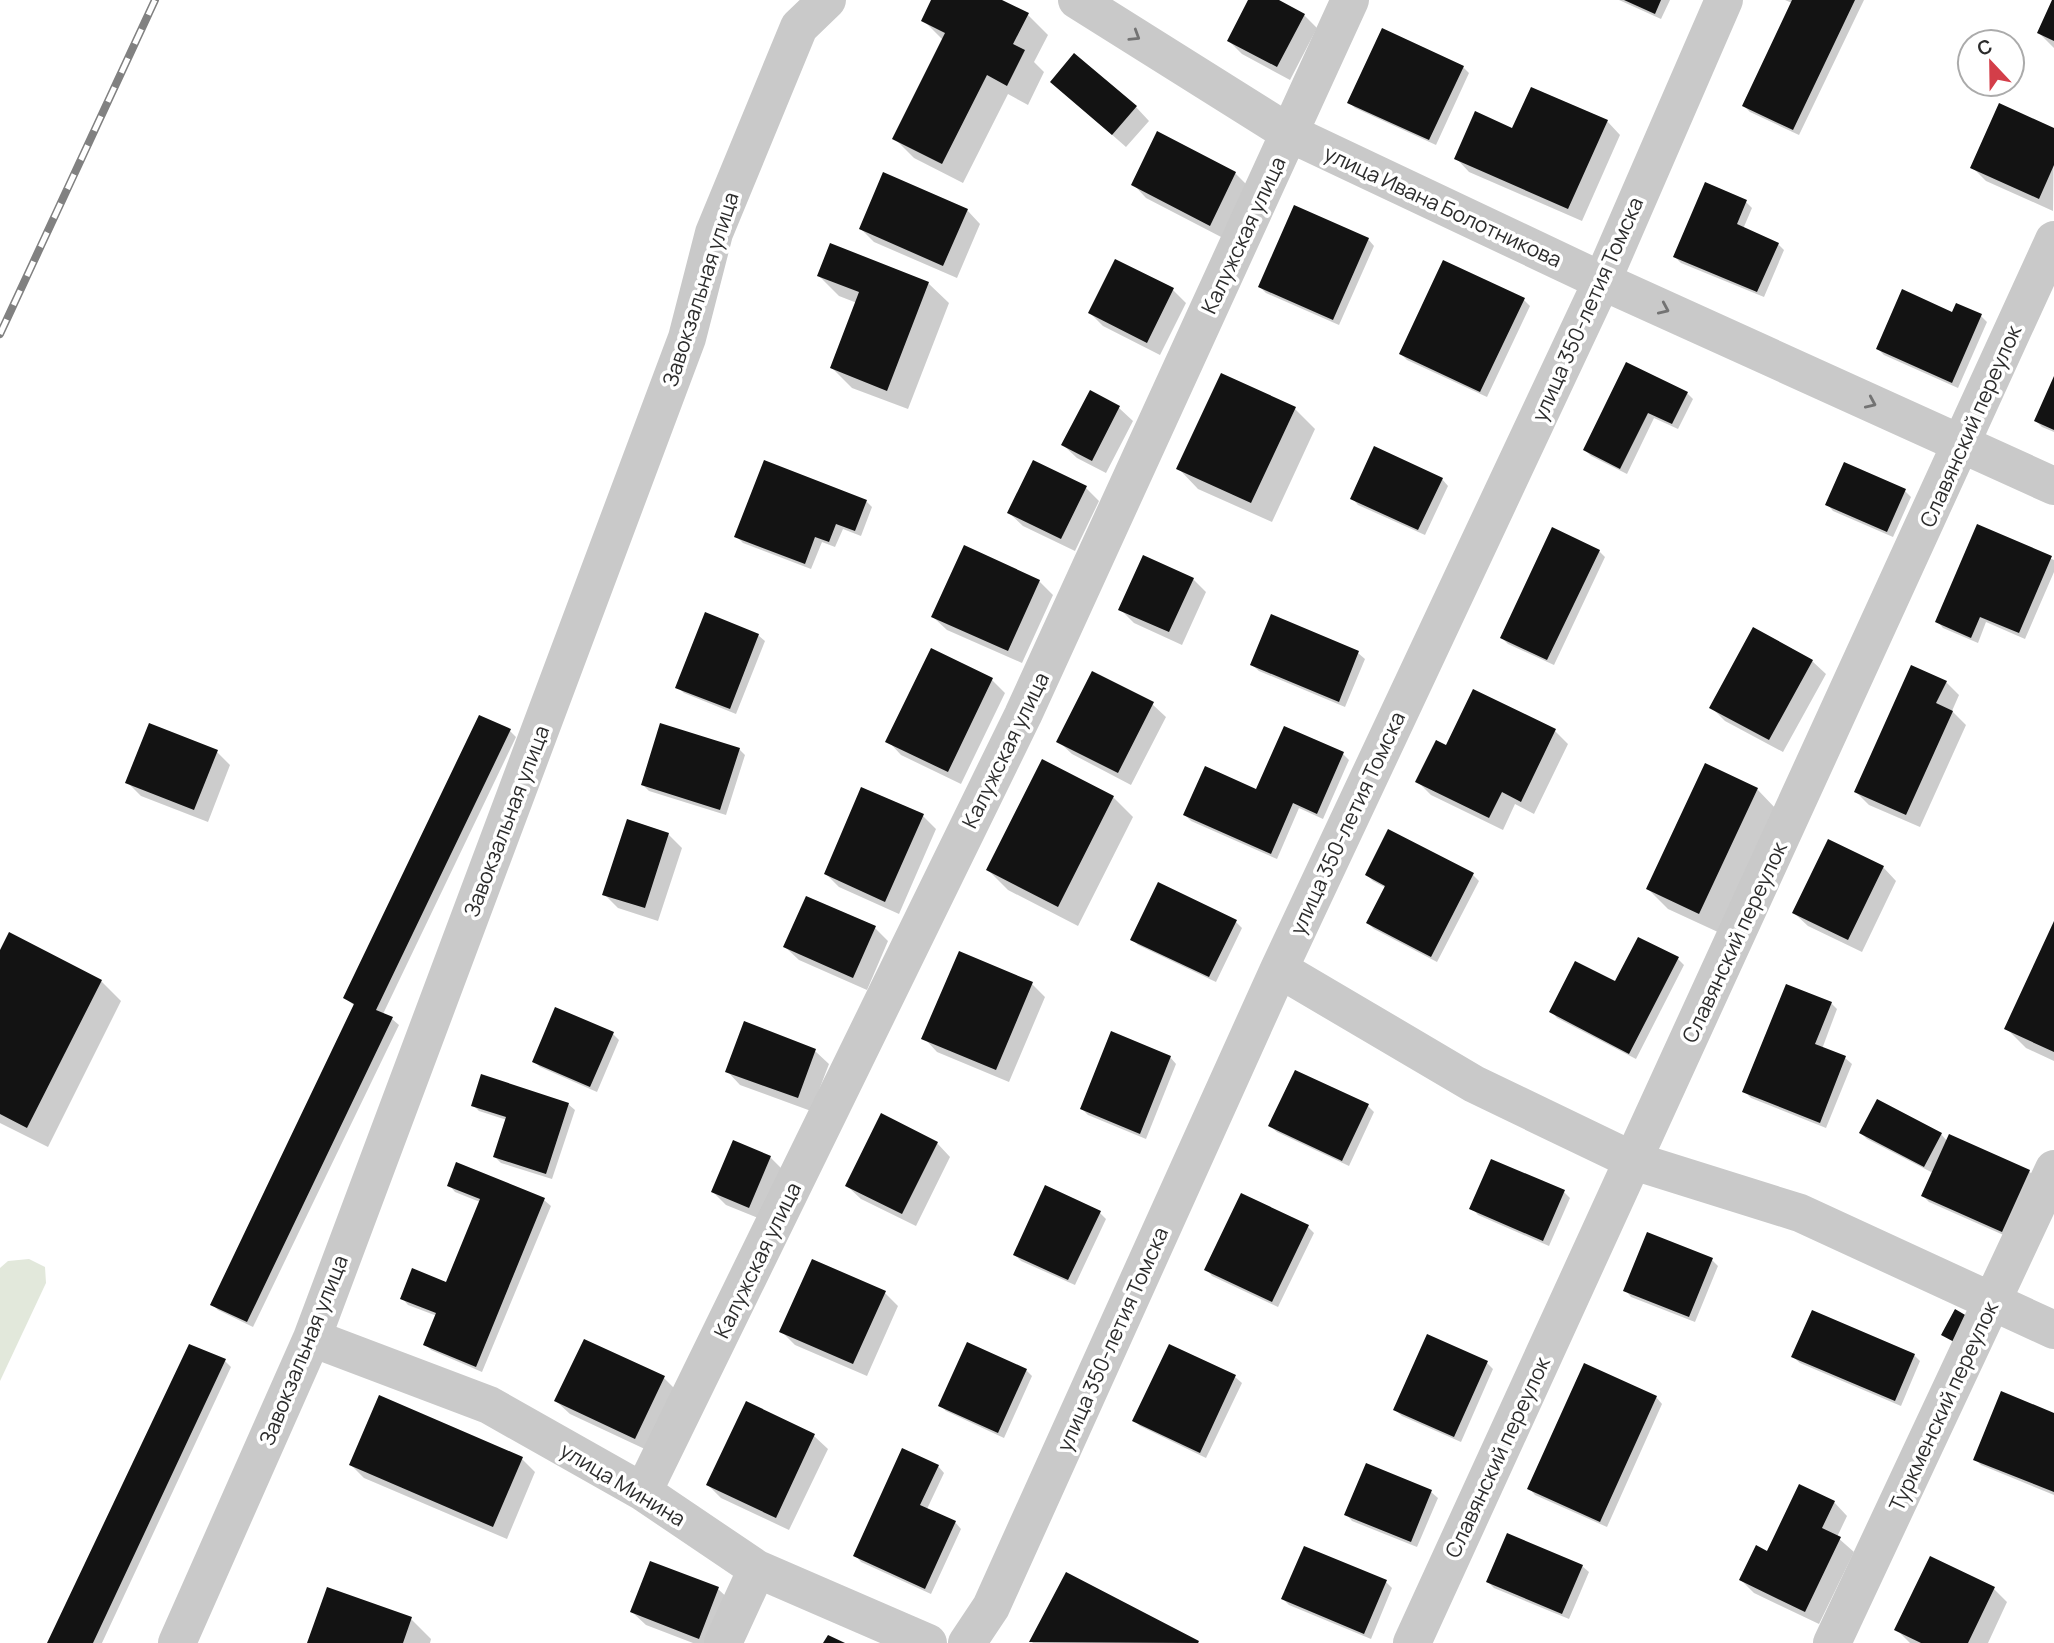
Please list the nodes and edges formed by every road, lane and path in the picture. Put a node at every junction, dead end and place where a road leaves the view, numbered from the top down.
1 (827, 0) edge
2 (1077, 0) edge
3 (1350, 0) edge
4 (1724, 0) edge
5 (1289, 133) junction
6 (2054, 240) edge
7 (1602, 281) junction
8 (1962, 443) junction
9 (2054, 486) edge
10 (1279, 969) junction
11 (1634, 1161) junction
12 (2054, 1169) edge
13 (1992, 1302) junction
14 (2054, 1330) edge
15 (312, 1338) junction
16 (643, 1492) junction
17 (757, 1569) junction
18 (177, 1643) edge
19 (723, 1643) edge
20 (928, 1643) edge
21 (967, 1643) edge
22 (1412, 1643) edge
23 (1832, 1643) edge

1 - 15 street, Завокзальная улица
2 -> 5 street, улица Ивана Болотникова
3 - 5 street, Калужская улица
4 - 7 street, улица 350-летия Томска
5 - 7 street, улица Ивана Болотникова
5 - 16 street, Калужская улица
6 - 8 street, Славянский переулок
7 -> 8 street, улица Ивана Болотникова
7 - 10 street, улица 350-летия Томска
8 - 9 street, улица Ивана Болотникова
8 - 11 street, Славянский переулок
10 - 11 street
10 - 21 street, улица 350-летия Томска
11 - 13 street
11 - 22 street, Славянский переулок
12 - 13 street, Туркменский переулок
13 - 14 street
13 - 23 street, Туркменский переулок
15 - 16 street, улица Минина
15 - 18 street, Завокзальная улица
16 - 17 street, улица Минина
17 - 19 street
17 - 20 street, улица Минина

